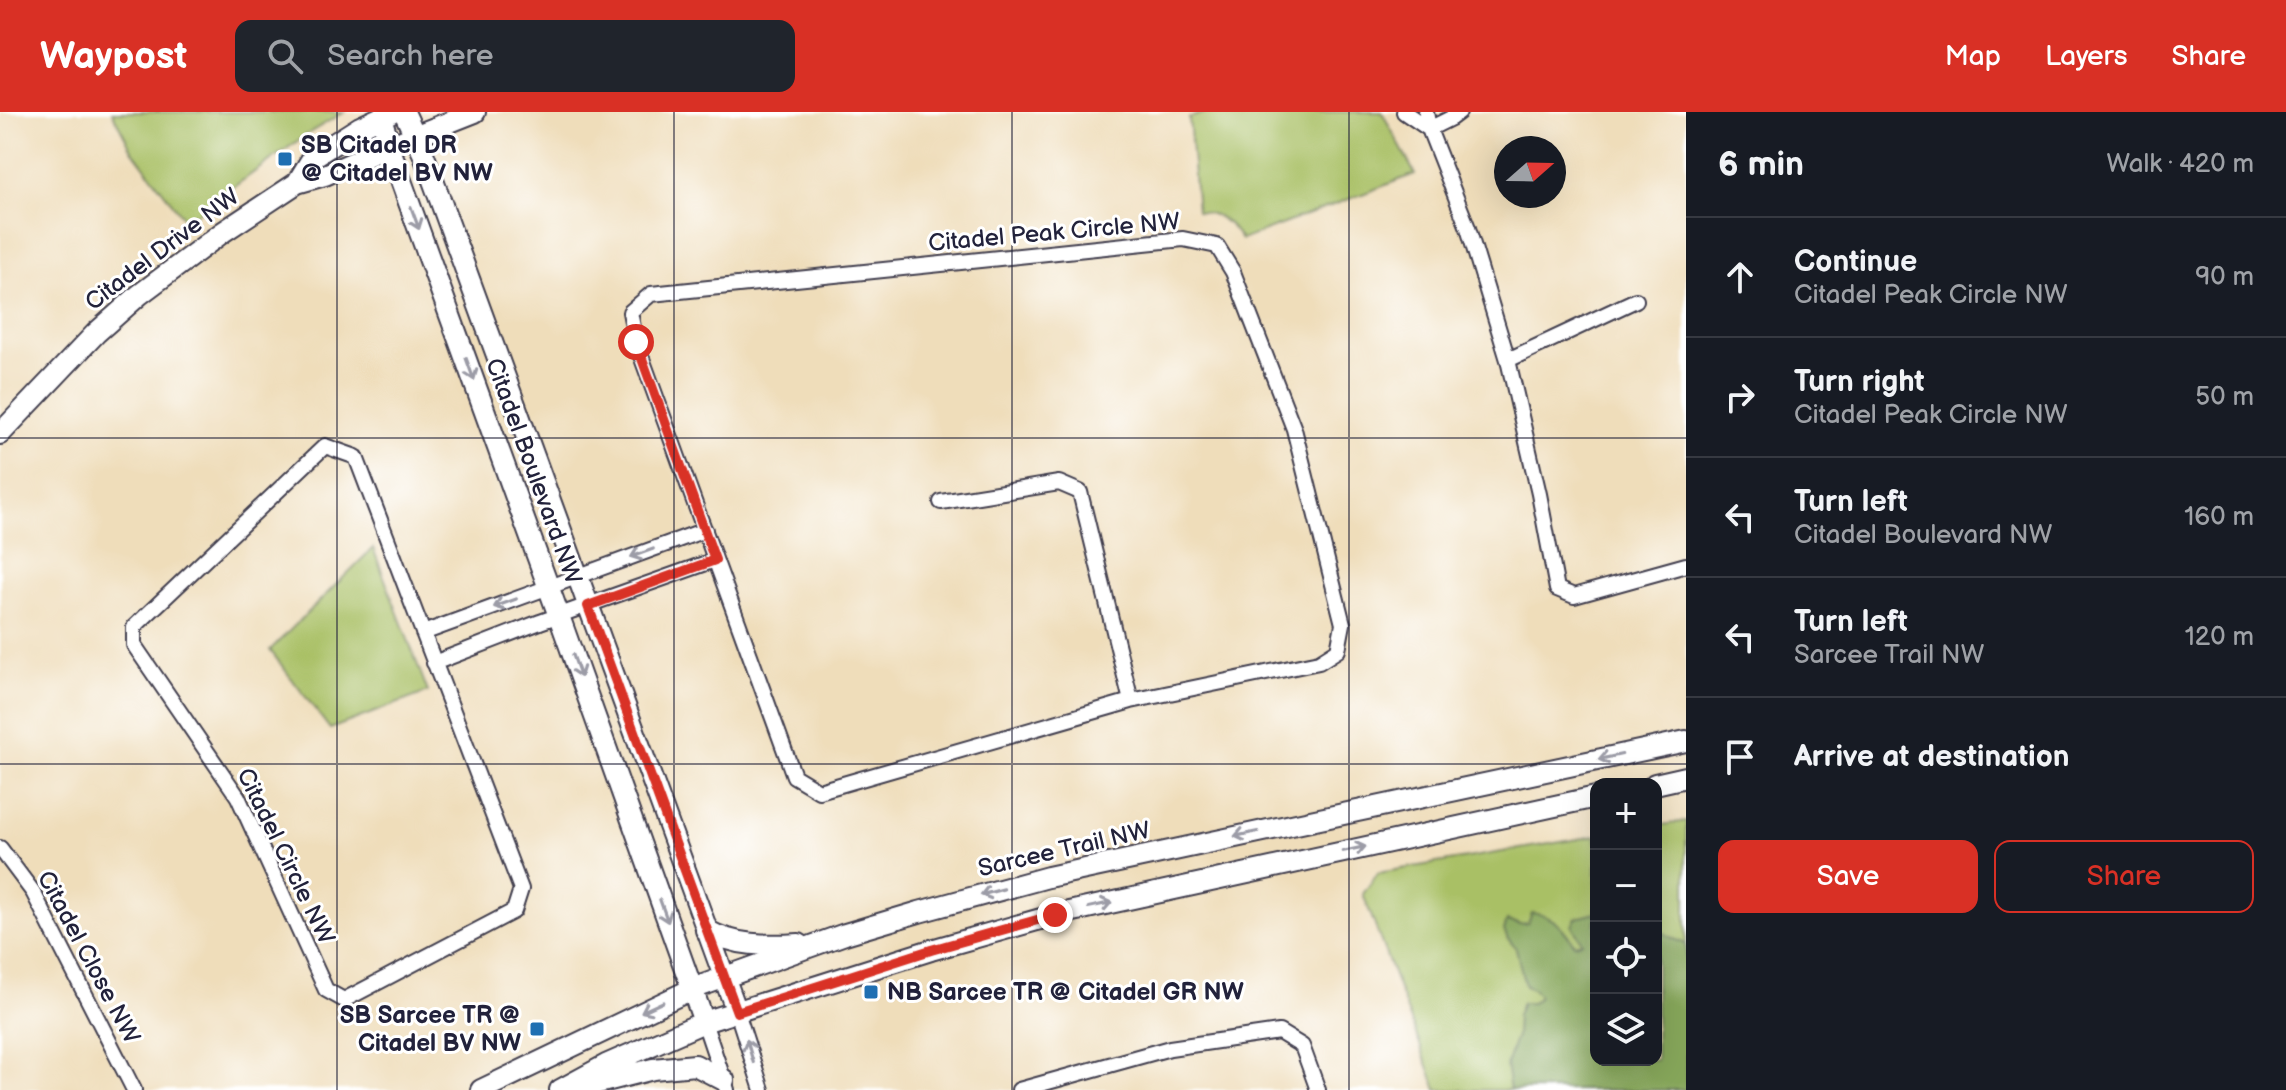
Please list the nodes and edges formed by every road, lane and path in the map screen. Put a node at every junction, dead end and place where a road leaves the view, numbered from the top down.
1 (404, 112) edge
2 (475, 112) edge
3 (1404, 112) edge
4 (1426, 112) edge
5 (1459, 112) edge
6 (387, 115) edge
7 (1429, 129) junction
8 (415, 136) junction
9 (389, 146) junction
10 (297, 183) junction
11 (1636, 300) dead end
12 (1508, 360) junction
13 (0, 434) edge
14 (941, 502) dead end
15 (705, 530) junction
16 (715, 560) junction
17 (1686, 565) edge
18 (579, 576) junction
19 (549, 587) junction
20 (588, 606) junction
21 (559, 616) junction
22 (423, 633) junction
23 (434, 663) junction
24 (1131, 701) junction
25 (1686, 741) edge
26 (1686, 777) edge
27 (1662, 782) edge
28 (1590, 798) edge
29 (0, 848) edge
30 (706, 930) junction
31 (822, 943) junction
32 (724, 978) junction
33 (692, 989) junction
34 (737, 1012) junction
35 (704, 1022) junction
36 (725, 1085) edge
37 (134, 1090) edge
38 (481, 1090) edge
39 (560, 1090) edge
40 (570, 1090) edge
41 (762, 1090) edge
42 (1019, 1090) edge
43 (1318, 1090) edge

1 - 8 main road, Citadel Boulevard NW
2 - 8 main road, Citadel Drive NW
3 - 7 street
4 - 7 street
5 - 7 street
6 - 9 main road, Citadel Boulevard NW
6 - 10 main road, Citadel Drive NW
7 - 12 street
8 - 9 main road, Citadel Drive NW
8 - 18 main road, Citadel Boulevard NW
9 - 10 main road, Citadel Drive NW
9 -> 19 main road, Citadel Boulevard NW
10 - 13 main road, Citadel Drive NW
11 - 12 street
12 - 17 street
14 - 24 street
15 - 16 street, Citadel Peak Circle NW
15 -> 18 street
15 - 24 street, Citadel Peak Circle NW
16 - 20 street
16 - 24 street, Citadel Peak Circle NW
18 - 19 street
18 - 20 main road, Citadel Boulevard NW
19 - 21 main road, Citadel Boulevard NW
19 -> 22 street
20 - 21 street
20 - 30 main road, Citadel Boulevard NW
21 - 23 street
21 -> 33 main road, Citadel Boulevard NW
22 - 23 street, Citadel Circle NW
22 - 23 street, Citadel Circle NW
25 -> 31 main road, Sarcee Trail NW
26 - 27 main road
34 -> 28 main road
29 - 37 street, Citadel Close NW
30 - 31 main road
30 - 32 main road, Citadel Boulevard NW
31 - 32 main road, Sarcee Trail NW
32 - 33 main road, Sarcee Trail NW
32 - 34 main road, Citadel Boulevard NW
33 - 35 main road, Citadel Boulevard NW
33 -> 38 main road, Sarcee Trail NW
34 - 35 main road
41 -> 34 street
35 - 36 street
35 - 39 main road
36 - 40 main road
42 - 43 street

